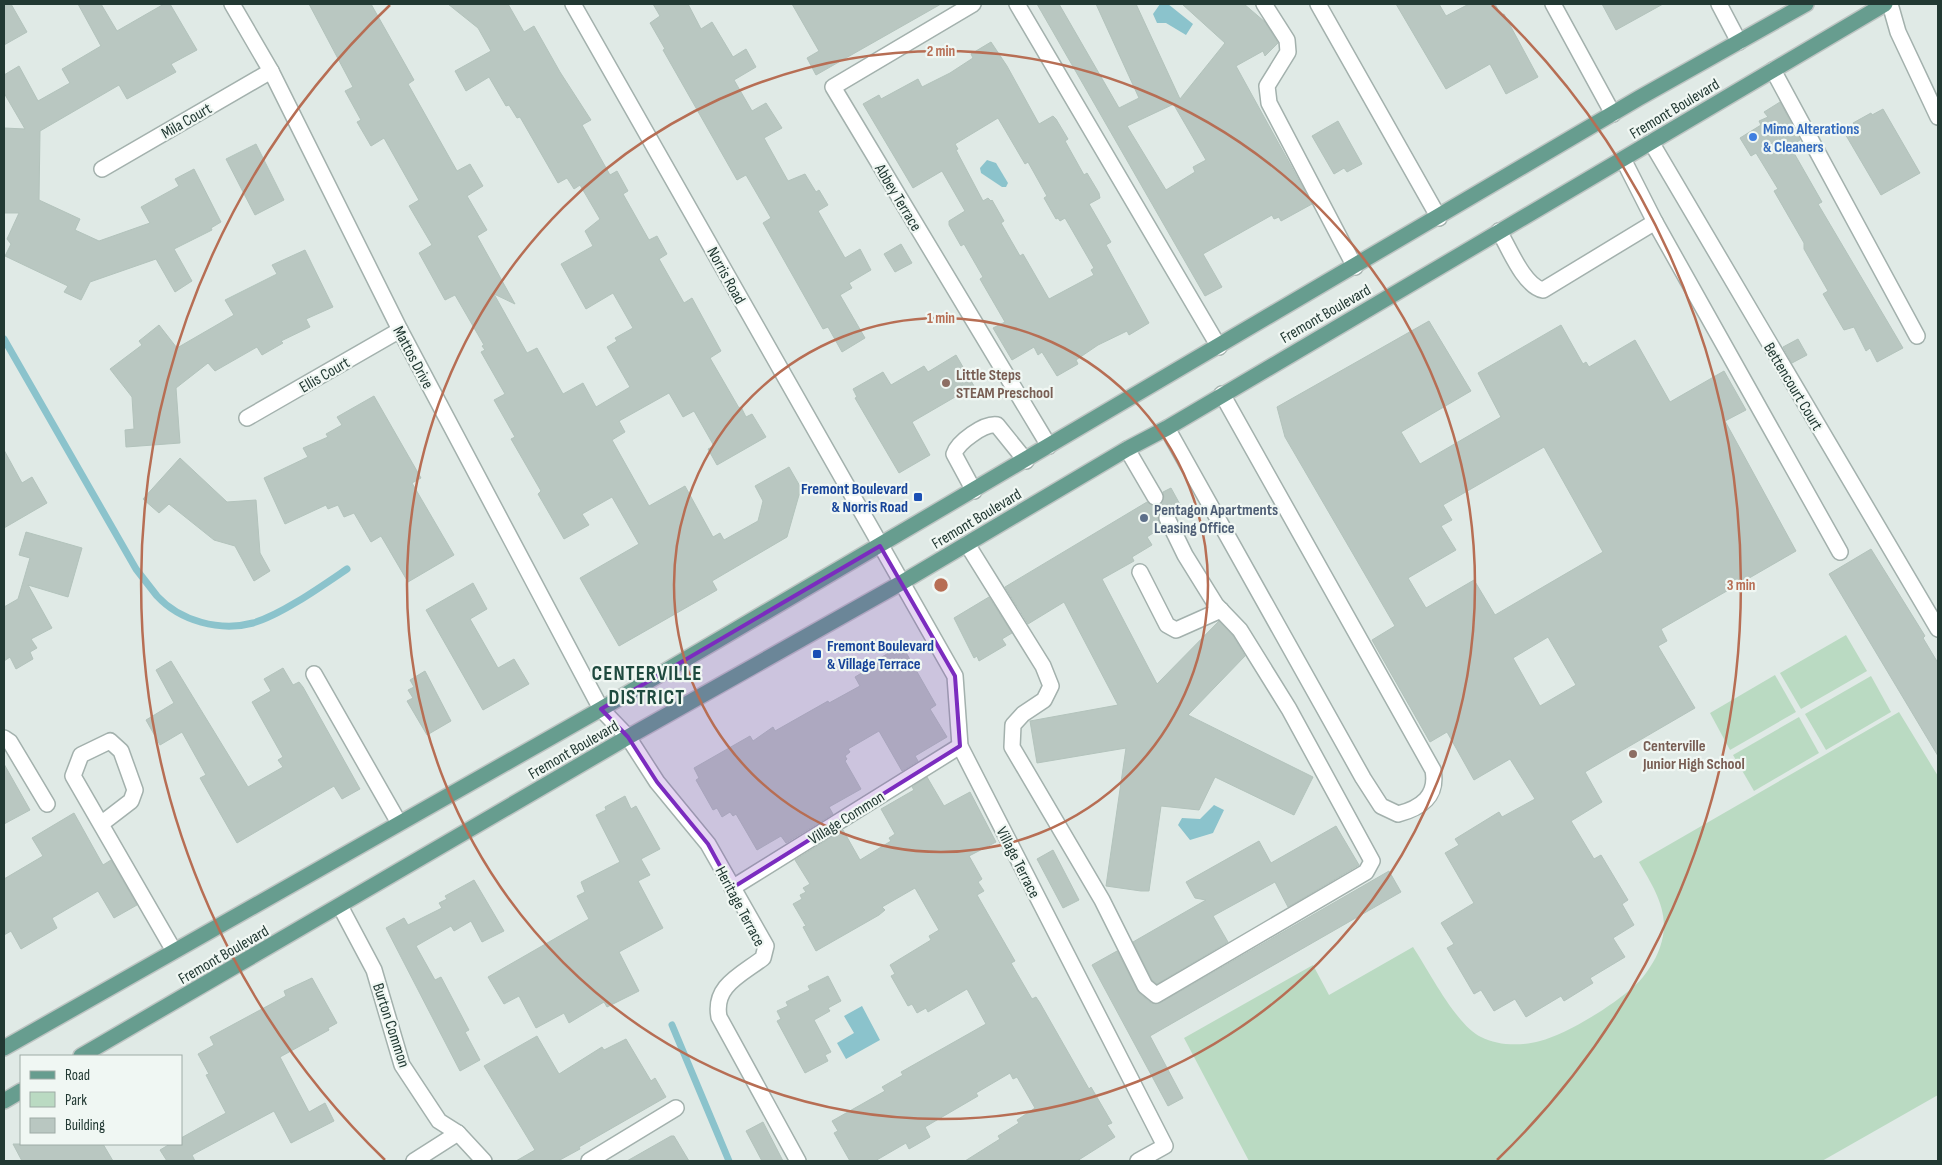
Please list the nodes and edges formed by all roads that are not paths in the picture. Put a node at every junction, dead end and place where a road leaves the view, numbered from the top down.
1 (232, 4) edge
2 (573, 4) edge
3 (973, 4) edge
4 (1016, 4) edge
5 (1264, 4) edge
6 (1318, 4) edge
7 (1553, 4) edge
8 (1719, 4) edge
9 (1806, 4) edge
10 (1886, 4) edge
11 (1890, 4) edge
12 (1739, 42) junction
13 (1773, 70) junction
14 (271, 71) junction
15 (1613, 114) junction
16 (1938, 117) edge
17 (1650, 142) junction
18 (1623, 159) junction
19 (102, 169) dead end
20 (1438, 218) junction
21 (1655, 222) junction
22 (1499, 231) junction
23 (1355, 267) junction
24 (400, 330) junction
25 (1917, 336) dead end
26 (1219, 347) junction
27 (1222, 394) junction
28 (247, 418) dead end
29 (1167, 428) junction
30 (1050, 446) junction
31 (1127, 449) junction
32 (1026, 461) junction
33 (974, 491) junction
34 (1155, 497) tunnel mouth
35 (1166, 518) tunnel mouth
36 (967, 544) junction
37 (880, 546) junction
38 (1840, 552) dead end
39 (1140, 572) dead end
40 (901, 583) junction
41 (1221, 610) junction
42 (1938, 629) edge
43 (314, 674) dead end
44 (601, 709) junction
45 (628, 737) junction
46 (4, 738) edge
47 (960, 746) junction
48 (47, 804) dead end
49 (399, 823) junction
50 (101, 824) junction
51 (732, 888) junction
52 (340, 906) junction
53 (174, 951) junction
54 (4, 1048) edge
55 (83, 1055) edge
56 (20, 1091) edge
57 (4, 1101) edge
58 (676, 1108) dead end
59 (458, 1133) junction
60 (414, 1161) edge
61 (484, 1161) edge
62 (589, 1161) edge
63 (798, 1161) edge
64 (1138, 1161) edge

1 - 14 street, Mattos Drive
2 - 37 street, Norris Road
3 - 30 street, Abbey Terrace
4 - 26 street
5 - 23 street
6 - 20 street
7 - 15 street
8 - 12 street
9 - 12 main road, Fremont Boulevard
10 - 13 main road, Fremont Boulevard
11 - 16 street
12 - 15 main road, Fremont Boulevard
13 - 17 main road, Fremont Boulevard
13 - 25 street
14 - 19 street, Mila Court
14 - 24 street, Mattos Drive
15 - 20 main road, Fremont Boulevard
17 - 18 main road, Fremont Boulevard
17 - 42 street, Bettencourt Court
18 - 21 street
18 - 22 main road, Fremont Boulevard
20 - 23 main road, Fremont Boulevard
21 - 22 street
21 - 38 street
22 - 27 main road, Fremont Boulevard
23 - 26 main road, Fremont Boulevard
24 - 28 street, Ellis Court
24 - 44 street, Mattos Drive
26 - 30 main road, Fremont Boulevard
27 - 29 main road, Fremont Boulevard
27 - 29 street
29 - 31 main road, Fremont Boulevard
30 - 32 main road, Fremont Boulevard
31 - 34 street
31 - 36 main road, Fremont Boulevard
32 - 33 main road, Fremont Boulevard
32 - 33 street
33 - 37 main road, Fremont Boulevard
35 - 41 street
36 - 40 main road, Fremont Boulevard
36 - 41 street
37 - 40 street, Village Terrace
37 - 44 main road, Fremont Boulevard
39 - 41 street
40 - 45 main road, Fremont Boulevard
40 - 47 street, Village Terrace
43 - 49 street
44 - 45 street, Heritage Terrace
44 - 49 main road, Fremont Boulevard
45 - 51 street, Heritage Terrace
45 - 52 main road, Fremont Boulevard
46 - 48 street
47 - 51 street, Village Common
47 - 64 street, Village Terrace
49 - 53 main road, Fremont Boulevard
50 - 50 street
50 - 53 street
51 - 63 street, Heritage Terrace
52 - 55 main road, Fremont Boulevard
52 - 59 street, Burton Common
53 - 54 main road, Fremont Boulevard
56 - 57 main road
58 - 62 street
59 - 60 street
59 - 61 street, Burton Common

